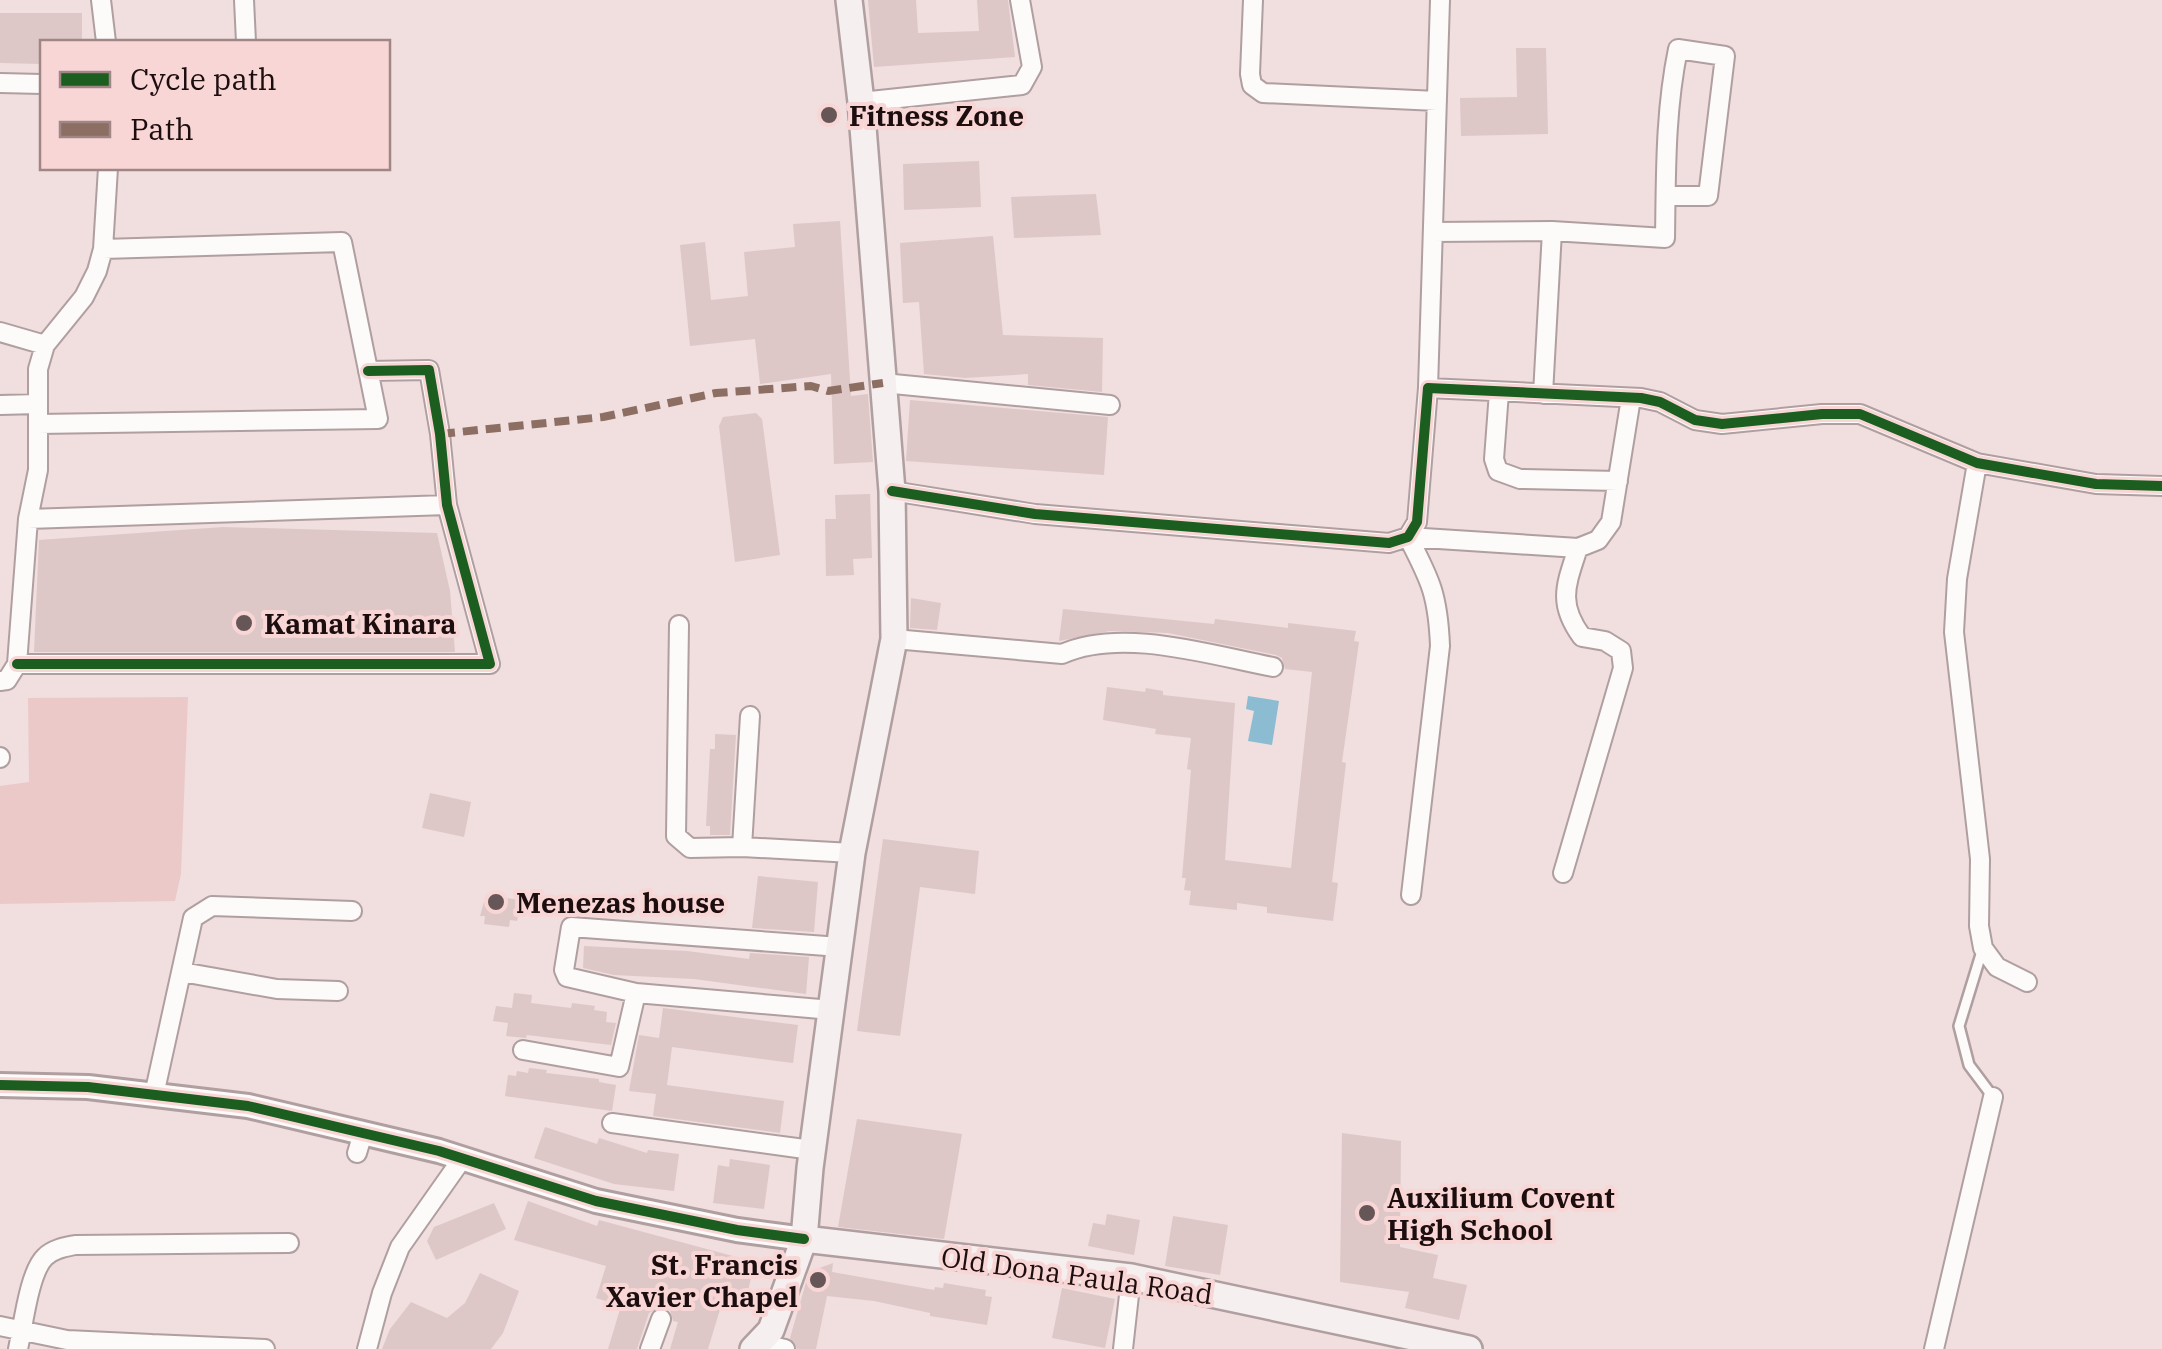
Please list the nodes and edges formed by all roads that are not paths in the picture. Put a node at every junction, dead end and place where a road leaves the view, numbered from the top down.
1 (101, 0) edge
2 (244, 0) edge
3 (850, 0) edge
4 (1020, 0) edge
5 (1252, 0) edge
6 (1440, 0) edge
7 (106, 40) edge
8 (246, 40) edge
9 (0, 83) edge
10 (40, 84) edge
11 (1438, 101) junction
12 (861, 102) junction
13 (108, 170) edge
14 (1666, 196) junction
15 (1552, 231) junction
16 (1434, 232) junction
17 (103, 248) junction
18 (0, 332) edge
19 (46, 345) junction
20 (368, 370) junction
21 (883, 383) junction
22 (1428, 388) junction
23 (1499, 392) junction
24 (1543, 394) junction
25 (1631, 398) junction
26 (38, 404) junction
27 (0, 405) edge
28 (1110, 405) dead end
29 (38, 424) junction
30 (1977, 463) junction
31 (1618, 481) junction
32 (2162, 486) edge
33 (892, 492) junction
34 (447, 505) junction
35 (28, 519) junction
36 (1408, 537) junction
37 (1578, 548) junction
38 (679, 625) dead end
39 (894, 639) junction
40 (16, 664) junction
41 (1273, 666) dead end
42 (0, 680) edge
43 (750, 716) dead end
44 (742, 847) junction
45 (852, 853) junction
46 (1563, 874) dead end
47 (1411, 895) dead end
48 (352, 911) dead end
49 (840, 946) junction
50 (1983, 948) junction
51 (182, 972) junction
52 (2027, 982) dead end
53 (338, 992) dead end
54 (636, 993) junction
55 (832, 1010) junction
56 (523, 1050) dead end
57 (0, 1086) edge
58 (154, 1095) junction
59 (1993, 1096) joint
60 (612, 1124) dead end
61 (812, 1150) junction
62 (462, 1159) junction
63 (804, 1239) junction
64 (289, 1243) dead end
65 (1131, 1277) junction
66 (661, 1319) dead end
67 (0, 1326) edge
68 (20, 1340) edge
69 (756, 1346) edge
70 (152, 1347) edge
71 (265, 1349) edge
72 (367, 1349) edge
73 (650, 1349) edge
74 (785, 1349) edge
75 (1123, 1349) edge
76 (1469, 1349) edge
77 (1934, 1349) edge

1 - 7 street
2 - 8 street
3 - 12 main road
4 - 12 street
5 - 11 street
6 - 11 street
9 - 10 street
11 - 16 street
12 - 21 main road
13 - 17 street
14 - 14 street
14 - 15 street
15 - 16 street
15 - 24 street
16 - 22 street
17 - 19 street
17 - 20 street
18 - 19 street
19 - 26 street
20 - 29 street
20 - 34 street
21 - 28 street
21 - 33 main road
22 - 23 street
22 - 36 street
23 - 24 street
23 - 31 street
24 - 25 street
25 - 30 street
25 - 31 street
26 - 27 street
26 - 29 street
29 - 35 street
30 - 32 street
30 - 50 street
31 - 37 street
33 - 36 street
33 - 39 main road
34 - 35 street
34 - 40 street
35 - 40 street
36 - 37 street
36 - 47 street
37 - 46 street
38 - 44 street
39 - 41 street
39 - 45 main road
40 - 42 street
43 - 44 street
44 - 45 street
45 - 49 main road
48 - 51 street
49 - 54 street
49 - 55 main road
50 - 52 street
50 - 59 lane
51 - 53 street
51 - 58 street
54 - 55 street
54 - 56 street
55 - 61 main road
57 - 58 street
58 - 62 street
59 - 77 street
60 - 61 street
61 - 63 main road
62 - 63 street
62 - 72 street
63 - 65 main road, Old Dona Paula Road
63 - 69 main road
64 - 68 street
65 - 75 street
65 - 76 main road, Old Dona Paula Road
66 - 73 street
67 - 68 street
68 - 70 street
69 - 74 street
70 - 71 street

